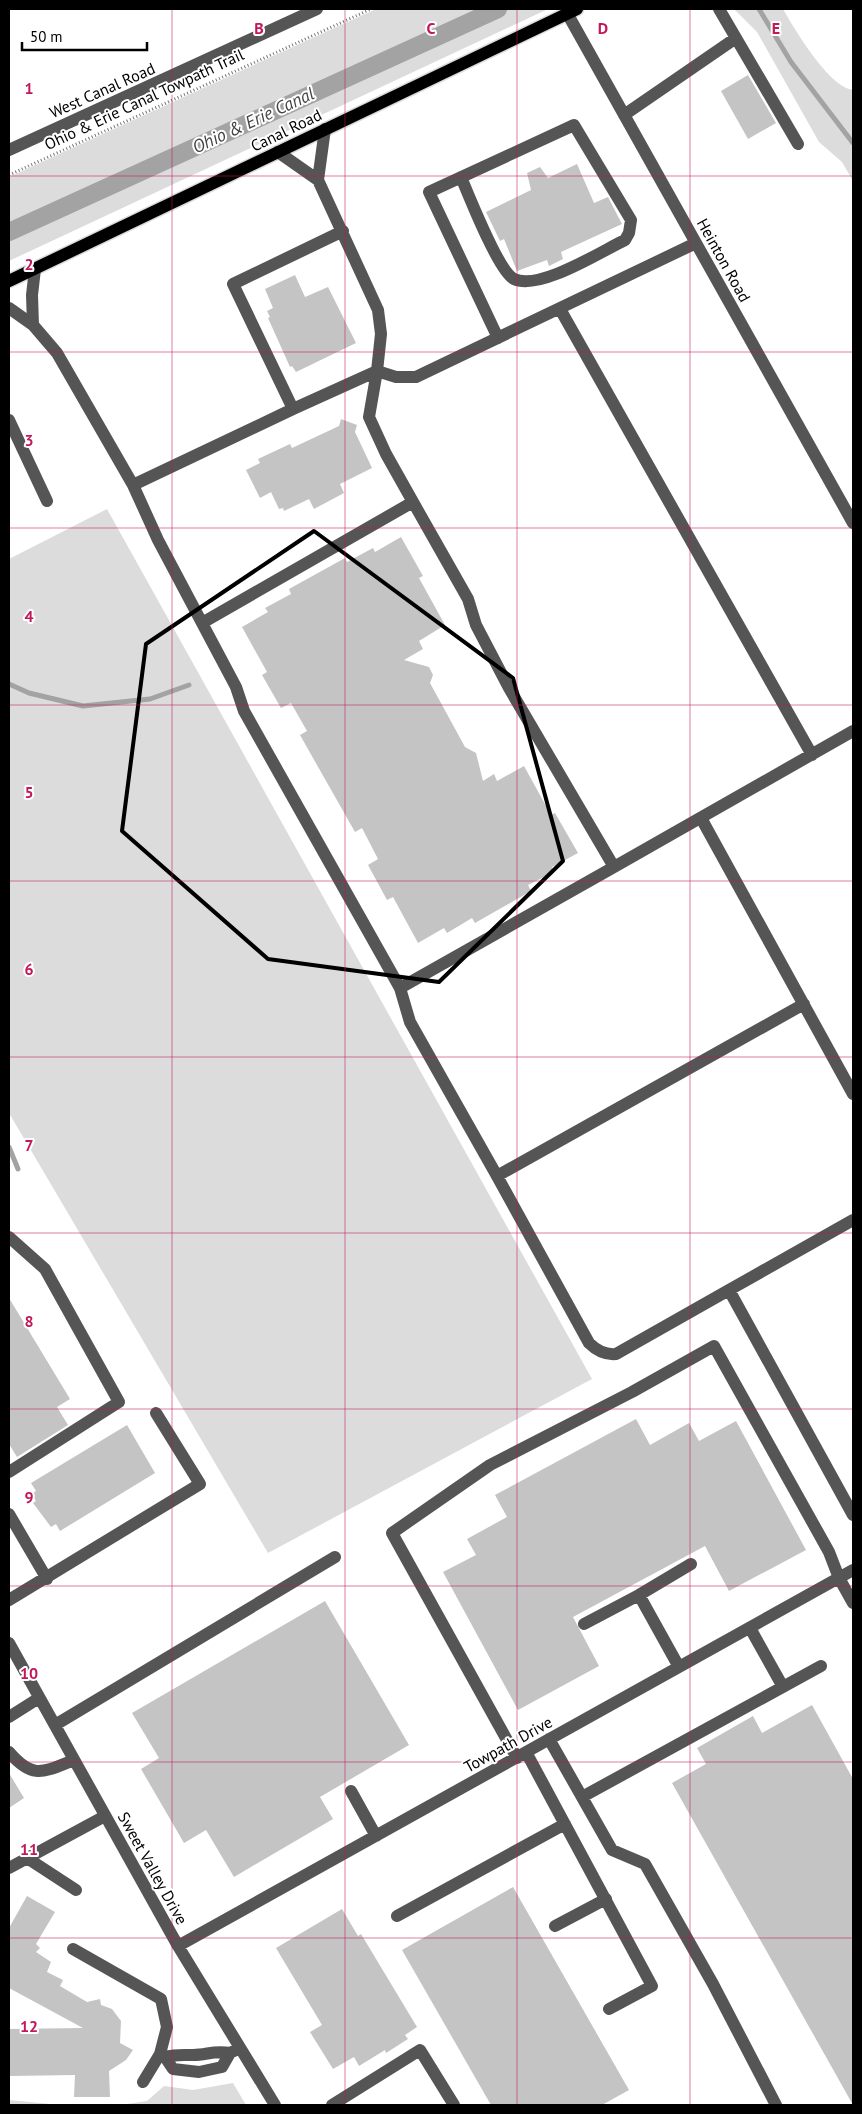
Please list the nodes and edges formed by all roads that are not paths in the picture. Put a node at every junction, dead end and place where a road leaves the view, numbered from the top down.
1 (317, 9) edge
2 (719, 9) edge
3 (572, 11) edge
4 (736, 38) junction
5 (624, 115) junction
6 (326, 129) junction
7 (798, 144) dead end
8 (9, 150) edge
9 (278, 152) junction
10 (461, 177) junction
11 (318, 180) junction
12 (343, 231) junction
13 (696, 243) junction
14 (35, 268) junction
15 (9, 281) edge
16 (9, 308) edge
17 (560, 308) junction
18 (33, 325) junction
19 (498, 338) junction
20 (377, 371) junction
21 (293, 409) junction
22 (9, 420) edge
23 (133, 485) junction
24 (47, 501) dead end
25 (414, 502) junction
26 (853, 523) edge
27 (202, 623) junction
28 (853, 732) edge
29 (812, 755) junction
30 (701, 818) junction
31 (614, 867) junction
32 (400, 988) junction
33 (804, 1004) junction
34 (853, 1094) edge
35 (497, 1176) junction
36 (853, 1220) edge
37 (9, 1237) edge
38 (729, 1290) junction
39 (156, 1413) dead end
40 (9, 1472) edge
41 (9, 1514) edge
42 (853, 1515) edge
43 (335, 1557) dead end
44 (691, 1564) dead end
45 (853, 1570) edge
46 (839, 1578) junction
47 (47, 1579) junction
48 (639, 1595) junction
49 (9, 1600) edge
50 (853, 1603) edge
51 (584, 1624) dead end
52 (750, 1628) junction
53 (9, 1643) edge
54 (821, 1666) dead end
55 (679, 1667) junction
56 (782, 1687) junction
57 (39, 1698) junction
58 (9, 1717) edge
59 (55, 1725) junction
60 (549, 1739) junction
61 (9, 1752) edge
62 (522, 1755) junction
63 (74, 1760) junction
64 (351, 1791) dead end
65 (582, 1797) junction
66 (105, 1816) junction
67 (565, 1824) junction
68 (376, 1836) junction
69 (27, 1858) junction
70 (9, 1868) edge
71 (76, 1890) dead end
72 (606, 1899) junction
73 (397, 1916) dead end
74 (555, 1926) dead end
75 (178, 1946) junction
76 (74, 1949) dead end
77 (609, 2009) dead end
78 (235, 2050) junction
79 (162, 2056) junction
80 (143, 2082) dead end
81 (275, 2105) edge
82 (332, 2105) edge
83 (454, 2105) edge
84 (776, 2105) edge

1 - 8 street, West Canal Road
2 - 4 street
3 - 5 street, Heinton Road
3 - 6 main road, Canal Road
4 - 5 street
4 - 7 street
5 - 13 street, Heinton Road
6 - 9 main road, Canal Road
6 - 11 street
9 - 11 street
9 - 14 main road, Canal Road
10 - 10 street
10 - 19 street
11 - 12 street
12 - 20 street
12 - 21 street
13 - 17 street
13 - 26 street, Heinton Road
14 - 15 main road, Canal Road
14 - 18 street
16 - 18 street
17 - 19 street
17 - 29 street
18 - 23 street
19 - 20 street
20 - 21 street
20 - 25 street
21 - 23 street
22 - 24 street
23 - 27 street
25 - 27 street
25 - 31 street
27 - 32 street
28 - 29 street
29 - 30 street
30 - 31 street
30 - 33 street
31 - 32 street
32 - 35 street
33 - 34 street
33 - 35 street
35 - 38 street
36 - 38 street
37 - 40 street
38 - 42 street
39 - 47 street
41 - 47 street
43 - 59 street
44 - 48 street
45 - 46 street, Towpath Drive
46 - 50 street
46 - 52 street, Towpath Drive
46 - 62 street
47 - 49 street
48 - 51 street
48 - 55 street
52 - 55 street, Towpath Drive
52 - 56 street
53 - 57 street, Sweet Valley Drive
54 - 56 street
55 - 60 street, Towpath Drive
56 - 65 street
57 - 58 street
57 - 59 street, Sweet Valley Drive
59 - 63 street, Sweet Valley Drive
60 - 62 street, Towpath Drive
60 - 65 street
61 - 63 street
62 - 67 street
62 - 68 street, Towpath Drive
63 - 66 street, Sweet Valley Drive
64 - 68 street
65 - 84 street
66 - 69 street
66 - 75 street, Sweet Valley Drive
67 - 72 street
67 - 73 street
68 - 75 street, Towpath Drive
69 - 70 street
69 - 71 street
72 - 74 street
72 - 77 street
75 - 78 street, Sweet Valley Drive
76 - 79 street
78 - 79 street
78 - 81 street, Sweet Valley Drive
79 - 80 street
82 - 83 street

